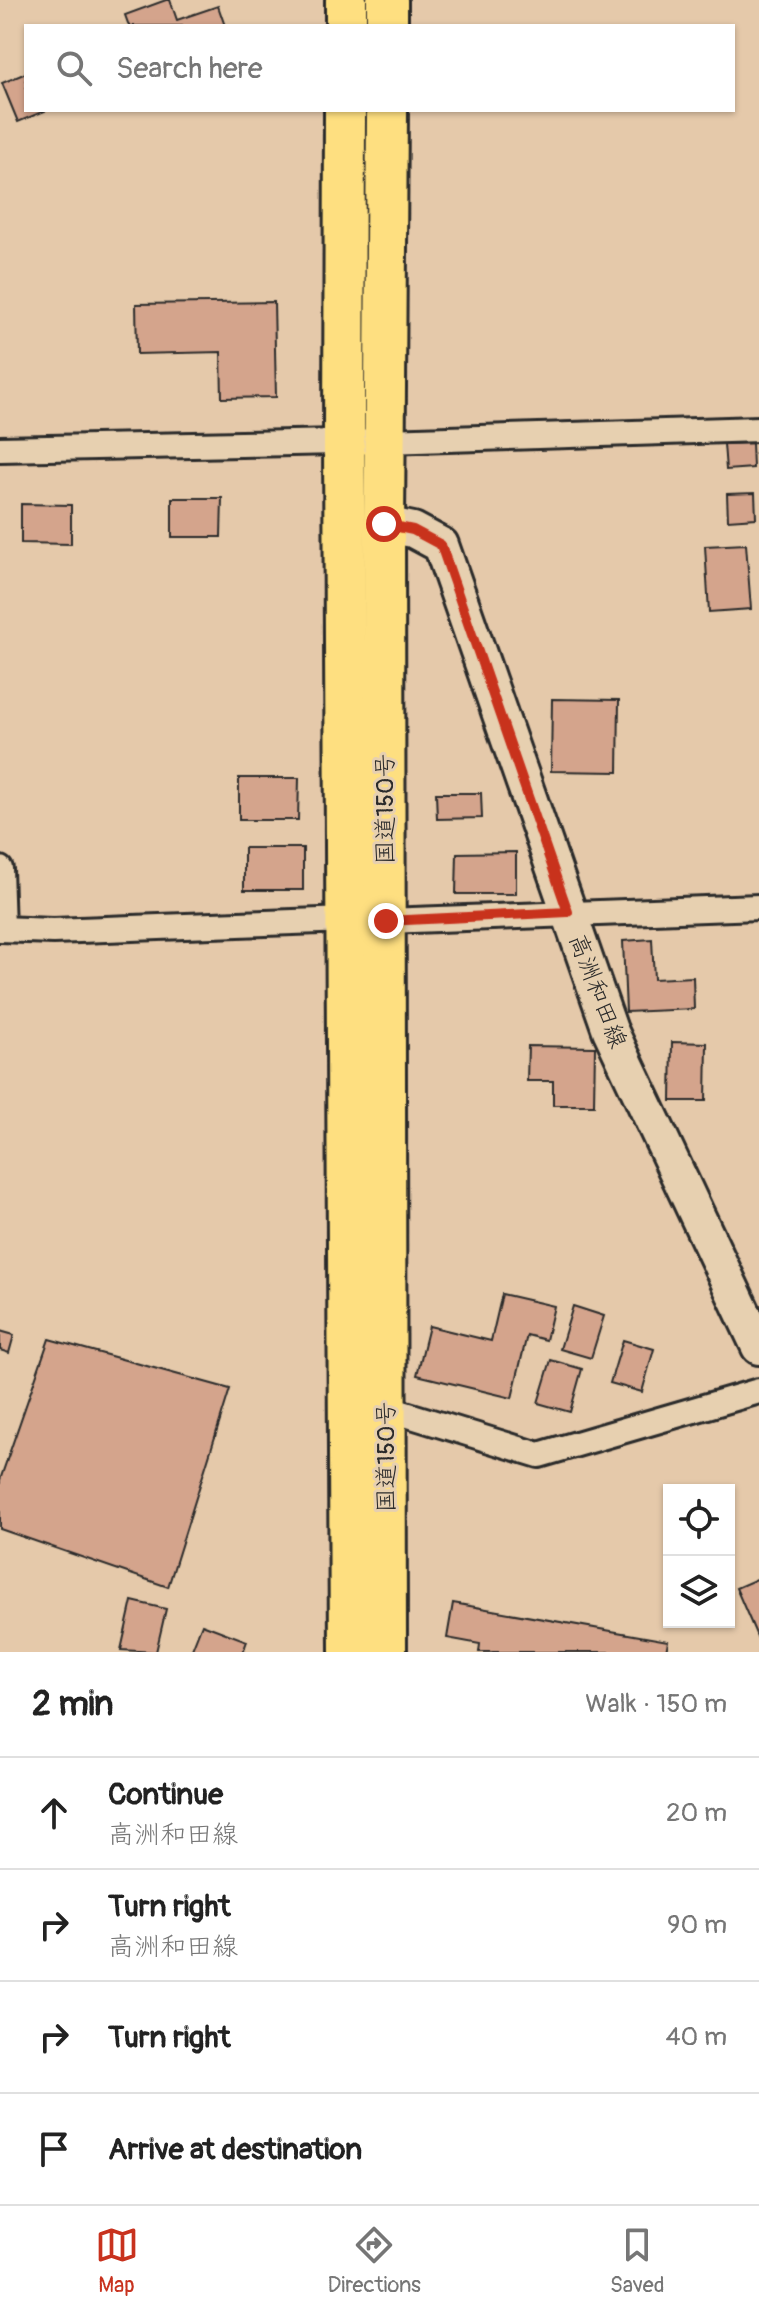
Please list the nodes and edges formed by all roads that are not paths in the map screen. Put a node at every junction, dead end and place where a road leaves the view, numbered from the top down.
1 (346, 0) edge
2 (387, 0) edge
3 (346, 24) edge
4 (387, 24) edge
5 (345, 112) edge
6 (387, 112) edge
7 (759, 429) edge
8 (344, 441) junction
9 (386, 441) junction
10 (0, 449) edge
11 (384, 524) junction
12 (0, 869) edge
13 (759, 907) edge
14 (568, 912) junction
15 (367, 920) junction
16 (1, 929) edge
17 (759, 1347) edge
18 (759, 1391) edge
19 (386, 1408) junction
20 (350, 1652) edge
21 (386, 1652) edge

1 - 3 highway
2 - 4 highway
5 - 8 highway, 国道150号
6 - 9 highway, 国道150号
7 - 9 street
8 - 9 street
8 - 10 street
8 - 15 highway, 国道150号
9 - 11 highway, 国道150号
11 - 14 main road, 高洲和田線
11 - 15 highway, 国道150号
12 - 16 street
13 - 14 street
14 - 15 street
14 - 17 main road, 高洲和田線
15 - 16 street
15 - 19 highway, 国道150号
15 - 20 highway, 国道150号
18 - 19 street
19 - 21 highway, 国道150号

